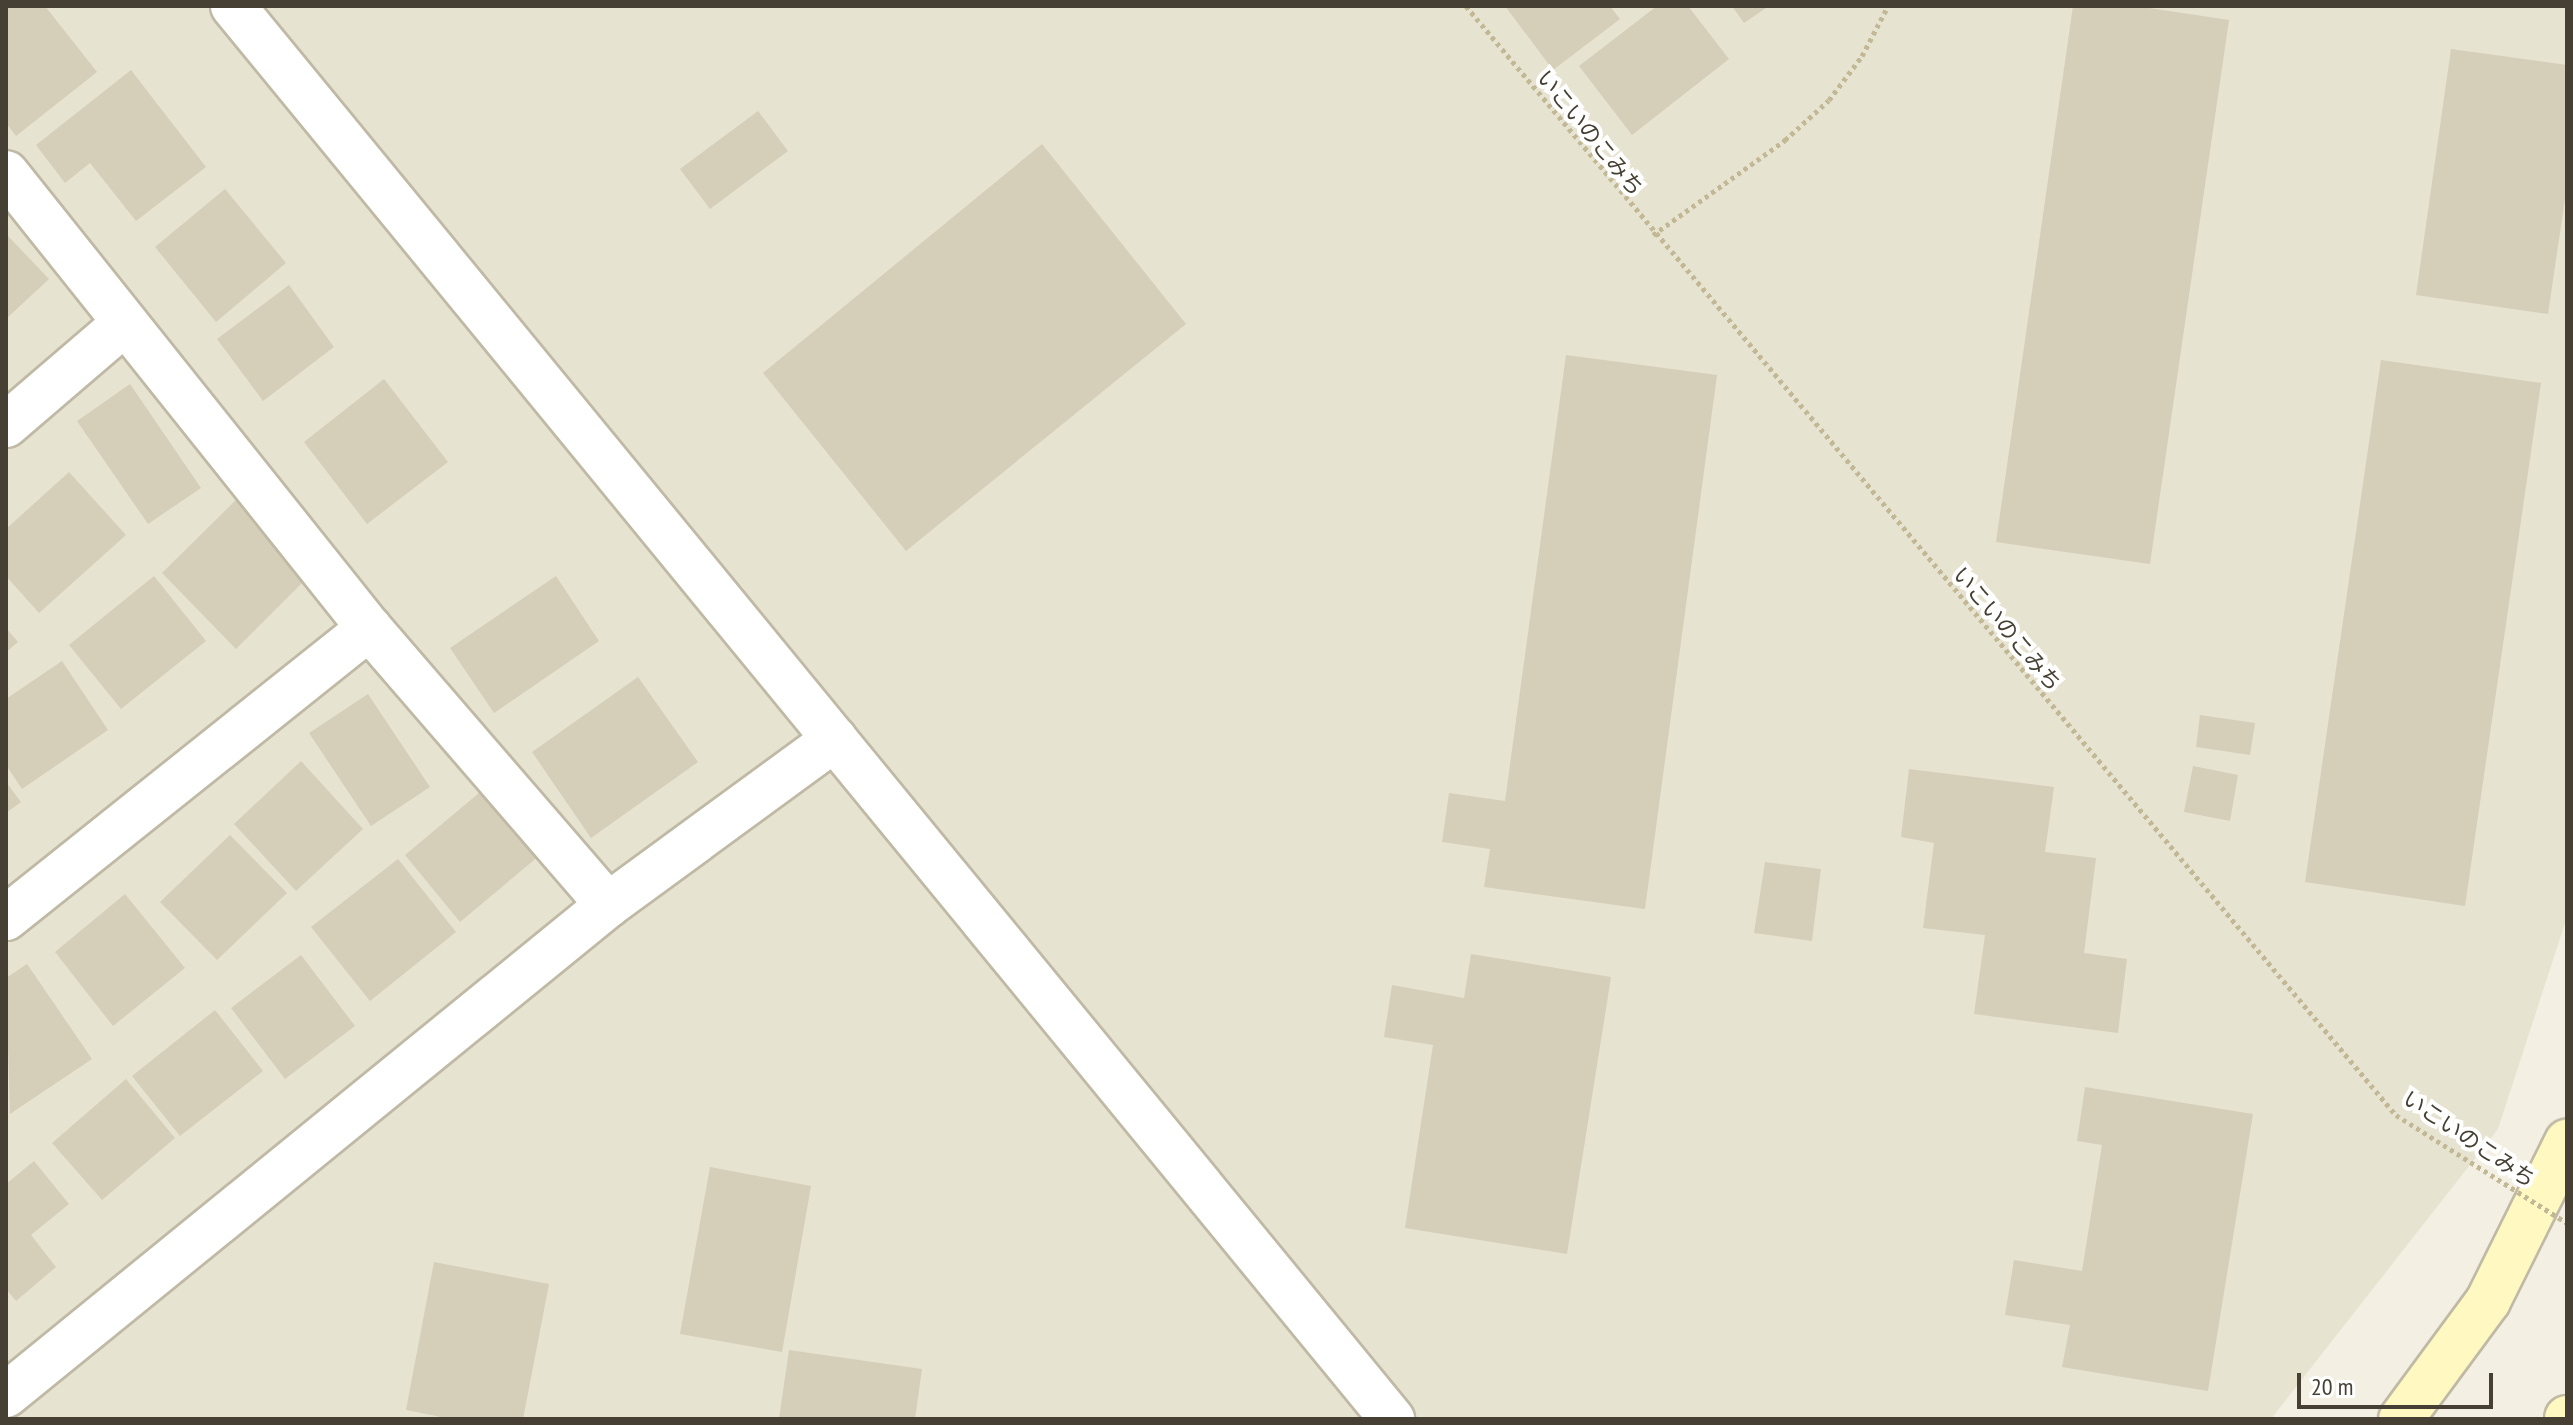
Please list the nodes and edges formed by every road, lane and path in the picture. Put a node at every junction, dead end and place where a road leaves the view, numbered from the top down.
1 (233, 6) edge
2 (1466, 6) edge
3 (1888, 6) edge
4 (6, 173) edge
5 (1653, 235) junction
6 (125, 323) junction
7 (6, 425) edge
8 (369, 628) junction
9 (835, 739) junction
10 (608, 905) junction
11 (6, 918) edge
12 (2567, 1142) edge
13 (2567, 1223) edge
14 (6, 1395) edge
15 (1392, 1419) edge
16 (2401, 1419) edge

1 - 9 street
2 - 5 path, いこいのこみち
3 - 5 path
4 - 6 street
5 - 13 path, いこいのこみち, bridge
6 - 7 street
6 - 8 street
8 - 10 street
8 - 11 street
9 - 10 street
9 - 15 street
10 - 14 street
12 - 16 main road

